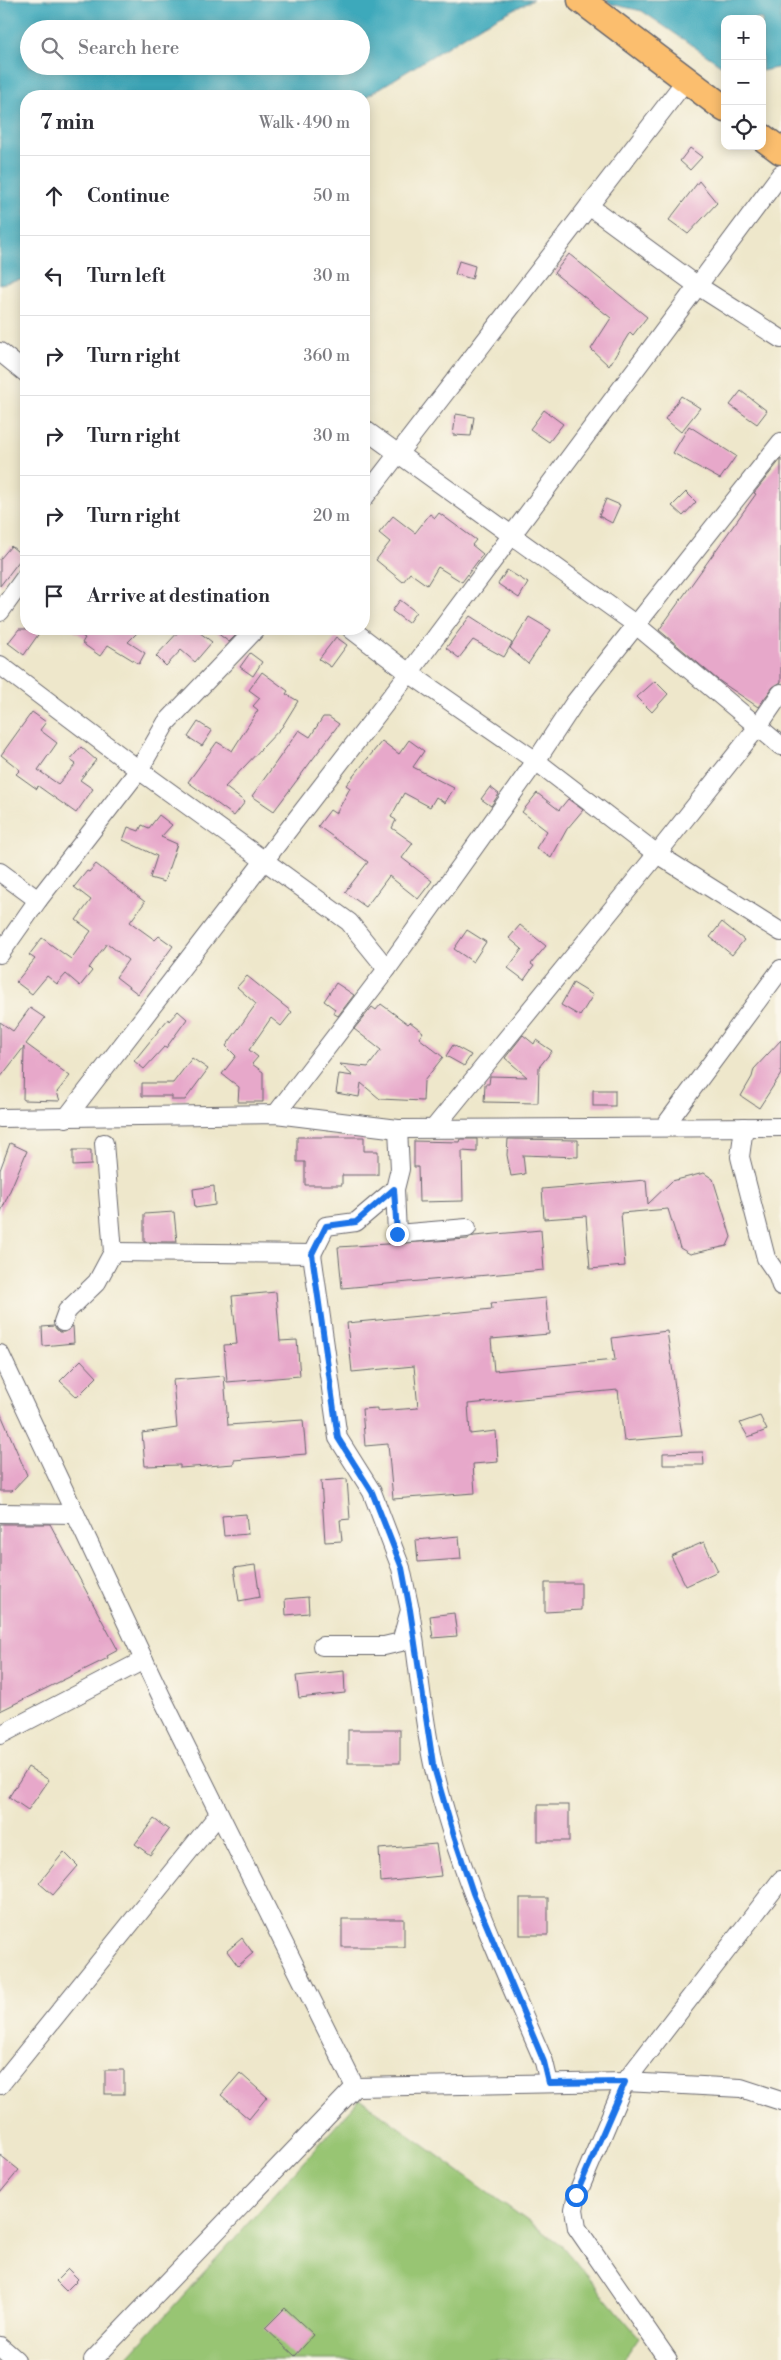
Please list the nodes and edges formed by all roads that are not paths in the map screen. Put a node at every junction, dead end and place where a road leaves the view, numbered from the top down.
1 (581, 0) edge
2 (686, 80) junction
3 (721, 106) edge
4 (766, 140) edge
5 (781, 151) edge
6 (781, 174) edge
7 (589, 206) junction
8 (698, 286) junction
9 (781, 339) edge
10 (0, 352) edge
11 (20, 368) edge
12 (370, 433) edge
13 (781, 442) edge
14 (398, 454) junction
15 (370, 490) edge
16 (512, 534) junction
17 (20, 584) edge
18 (0, 612) edge
19 (635, 624) junction
20 (250, 635) edge
21 (359, 635) edge
22 (2, 670) edge
23 (410, 673) junction
24 (781, 693) edge
25 (757, 728) junction
26 (781, 746) edge
27 (536, 761) junction
28 (139, 770) junction
29 (657, 854) junction
30 (263, 860) junction
31 (0, 872) edge
32 (38, 900) junction
33 (781, 932) edge
34 (0, 954) edge
35 (387, 969) junction
36 (781, 969) edge
37 (276, 1114) junction
38 (0, 1118) edge
39 (66, 1118) junction
40 (781, 1126) edge
41 (664, 1127) junction
42 (744, 1127) junction
43 (434, 1128) junction
44 (398, 1129) junction
45 (104, 1143) dead end
46 (394, 1189) junction
47 (467, 1228) dead end
48 (113, 1252) junction
49 (312, 1254) junction
50 (781, 1286) edge
51 (63, 1322) dead end
52 (0, 1354) edge
53 (0, 1513) edge
54 (75, 1514) junction
55 (410, 1610) junction
56 (322, 1646) dead end
57 (144, 1660) junction
58 (0, 1735) edge
59 (219, 1814) junction
60 (781, 1880) edge
61 (625, 2082) junction
62 (549, 2083) junction
63 (0, 2085) edge
64 (355, 2087) junction
65 (781, 2101) edge
66 (0, 2346) edge
67 (16, 2360) edge
68 (93, 2360) edge
69 (668, 2360) edge

1 - 2 highway
2 - 3 highway
2 - 7 street
4 - 5 highway
6 - 8 street
7 - 8 street
7 - 14 street
8 - 9 street
8 - 16 street
10 - 11 street
12 - 14 street
13 - 19 street
14 - 15 street
14 - 16 street
16 - 19 street
16 - 23 street
17 - 18 street
19 - 25 street
19 - 27 street
20 - 28 street
21 - 23 street
22 - 28 street
23 - 27 street
23 - 30 street
24 - 25 street
25 - 26 street
25 - 29 street
27 - 29 street
27 - 35 street
28 - 30 street
28 - 32 street
29 - 33 street
29 - 43 street
30 - 35 street
30 - 39 street
31 - 32 street
32 - 34 street
35 - 37 street
36 - 41 street
37 - 39 street
37 - 44 street
38 - 39 street
40 - 42 street
41 - 42 street
41 - 43 street
42 - 50 street
43 - 44 street
44 - 46 street
45 - 48 street
46 - 47 street
46 - 49 street
48 - 49 street
48 - 51 street
49 - 55 street
52 - 54 street
53 - 54 street
54 - 57 street
55 - 56 street
55 - 62 street
57 - 58 street
57 - 59 street
59 - 63 street
59 - 64 street
60 - 61 street
61 - 62 street
61 - 65 street
61 - 69 street
62 - 64 street
64 - 68 street
66 - 67 street

